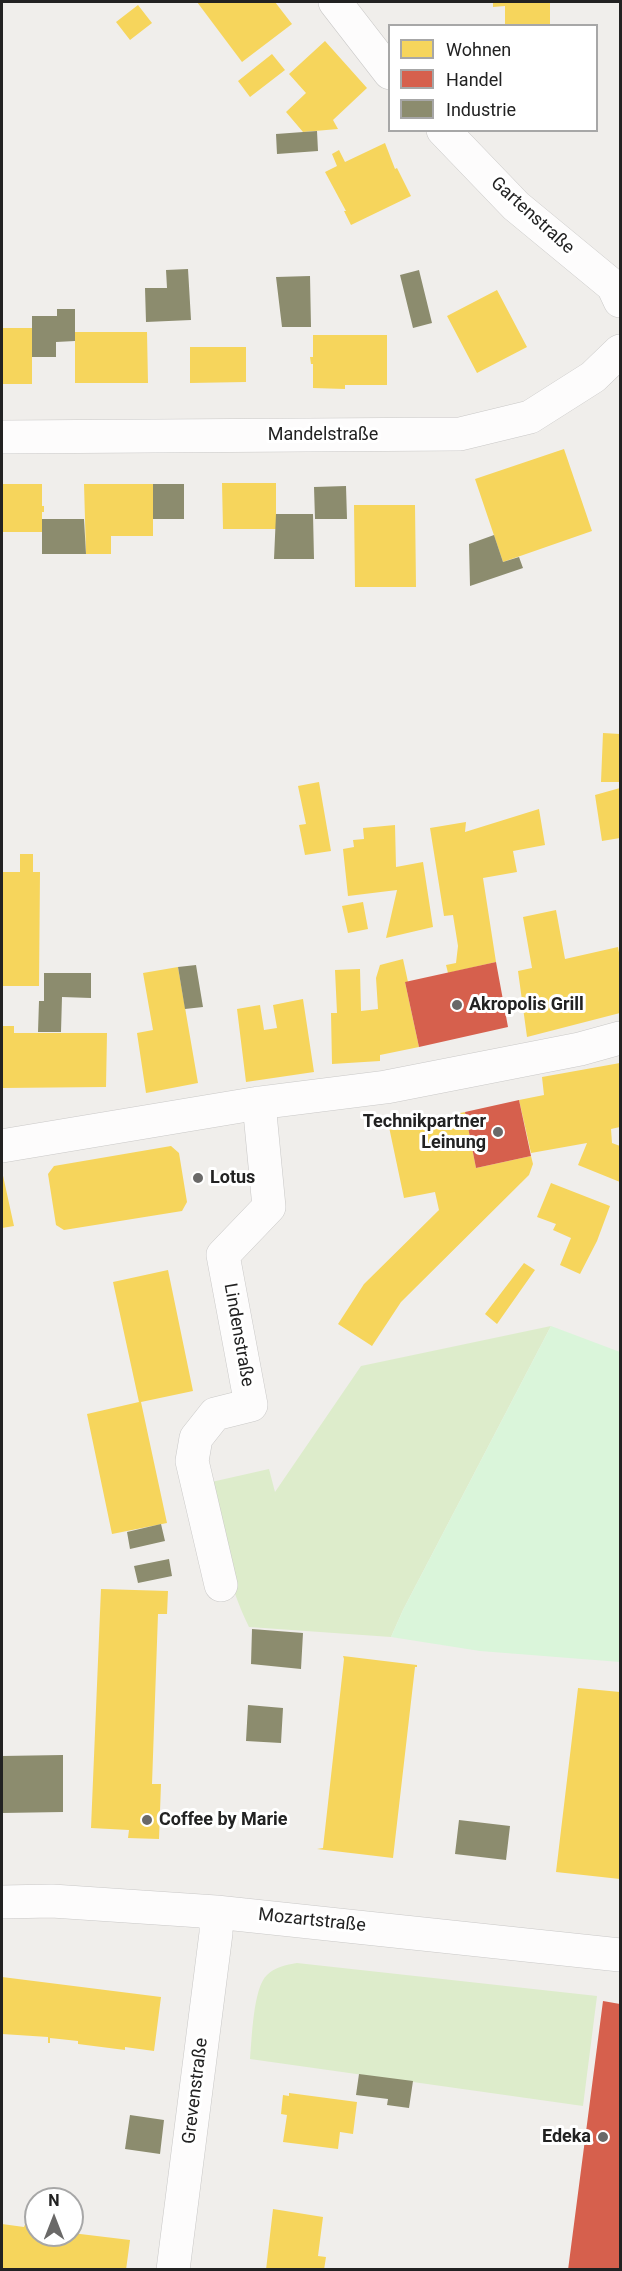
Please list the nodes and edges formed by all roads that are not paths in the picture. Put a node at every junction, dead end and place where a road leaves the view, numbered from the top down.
1 (335, 2) edge
2 (388, 70) edge
3 (445, 132) edge
4 (621, 301) edge
5 (621, 351) edge
6 (2, 437) edge
7 (621, 1038) edge
8 (259, 1103) junction
9 (2, 1146) edge
10 (221, 1585) dead end
11 (2, 1902) edge
12 (216, 1912) junction
13 (621, 1955) edge
14 (173, 2270) edge

1 - 2 street
3 - 4 street, Gartenstraße
5 - 6 street, Mandelstraße
7 - 8 street
8 - 9 street
8 - 10 street, Lindenstraße
11 - 12 street, Mozartstraße
12 - 13 street, Mozartstraße
12 - 14 street, Grevenstraße

